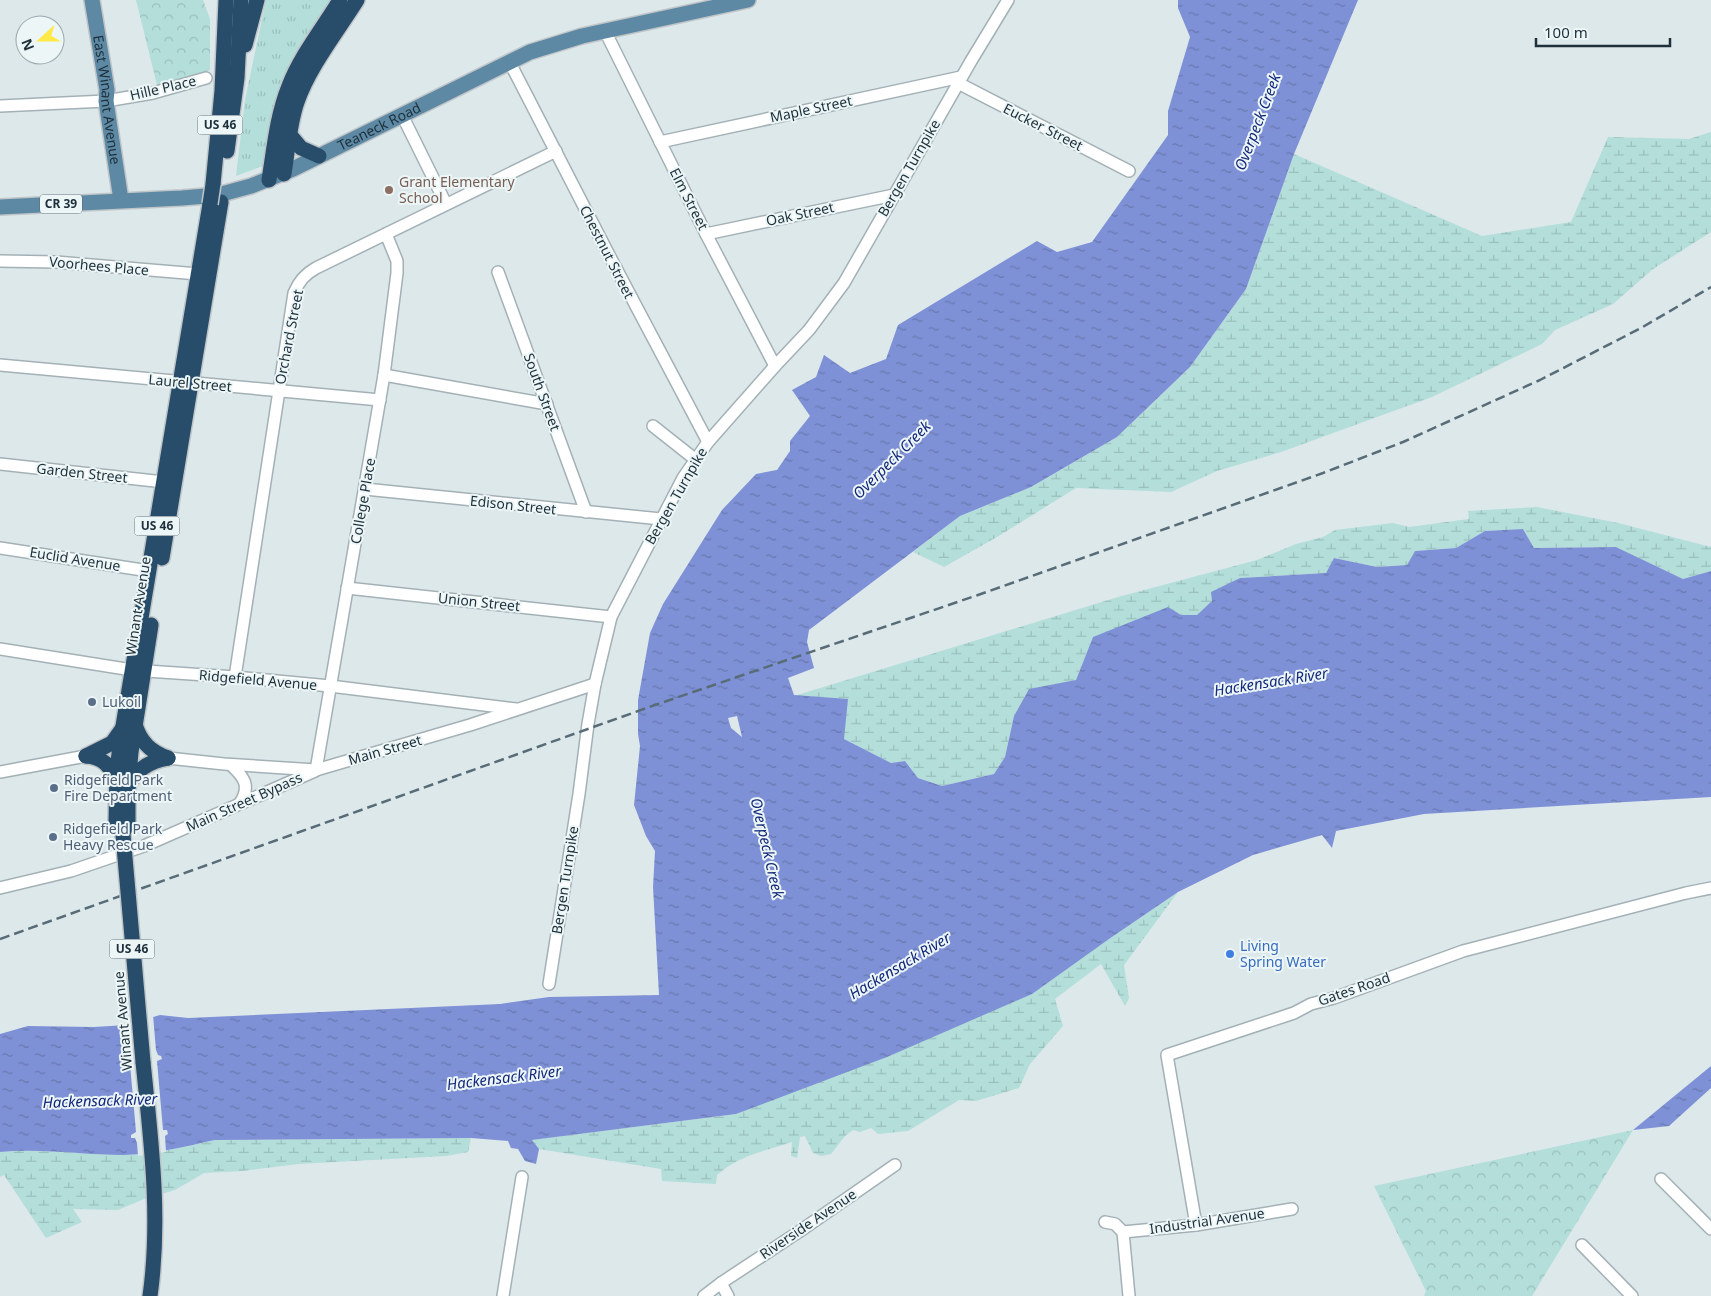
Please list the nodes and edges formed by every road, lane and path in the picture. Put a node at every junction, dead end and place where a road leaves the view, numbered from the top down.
1 (92, 0) edge
2 (215, 0) edge
3 (226, 0) edge
4 (242, 0) edge
5 (257, 0) edge
6 (340, 0) edge
7 (357, 0) edge
8 (748, 0) edge
9 (1008, 0) edge
10 (697, 5) edge
11 (605, 31) junction
12 (509, 61) junction
13 (224, 65) junction
14 (206, 78) dead end
15 (236, 78) junction
16 (959, 80) junction
17 (106, 101) junction
18 (0, 106) edge
19 (402, 114) junction
20 (290, 135) junction
21 (660, 142) junction
22 (556, 151) junction
23 (319, 156) junction
24 (1129, 171) dead end
25 (284, 174) junction
26 (268, 180) junction
27 (218, 184) junction
28 (894, 195) junction
29 (121, 200) junction
30 (215, 203) junction
31 (446, 204) junction
32 (0, 207) edge
33 (386, 234) junction
34 (706, 234) junction
35 (0, 261) edge
36 (498, 272) dead end
37 (198, 274) junction
38 (0, 365) edge
39 (774, 366) junction
40 (384, 375) junction
41 (186, 382) junction
42 (279, 391) junction
43 (380, 400) junction
44 (547, 404) junction
45 (653, 426) dead end
46 (708, 442) junction
47 (696, 460) junction
48 (0, 464) edge
49 (164, 482) junction
50 (365, 489) junction
51 (586, 512) junction
52 (661, 519) junction
53 (0, 548) edge
54 (149, 571) junction
55 (347, 588) junction
56 (611, 617) junction
57 (0, 649) edge
58 (138, 670) junction
59 (235, 677) junction
60 (595, 684) junction
61 (330, 686) junction
62 (459, 702) junction
63 (516, 709) junction
64 (129, 724) junction
65 (470, 725) junction
66 (86, 756) junction
67 (168, 758) junction
68 (232, 765) junction
69 (316, 770) junction
70 (0, 772) edge
71 (122, 786) junction
72 (240, 802) junction
73 (0, 888) edge
74 (1711, 888) edge
75 (549, 984) dead end
76 (895, 1165) dead end
77 (522, 1177) dead end
78 (1661, 1179) dead end
79 (1292, 1209) dead end
80 (1105, 1222) dead end
81 (1196, 1226) junction
82 (1711, 1229) edge
83 (1123, 1232) junction
84 (1582, 1245) dead end
85 (721, 1283) junction
86 (150, 1296) edge
87 (504, 1296) edge
88 (704, 1296) edge
89 (728, 1296) edge
90 (1129, 1296) edge
91 (1632, 1296) edge

1 - 17 main road, East Winant Avenue
2 - 13 highway
3 - 13 highway, US 46
4 - 15 highway, US 46
5 - 15 highway
6 - 26 highway
7 - 20 highway
8 - 10 main road, Teaneck Road / CR 39
9 - 16 street, Bergen Turnpike
10 - 11 main road, Teaneck Road / CR 39
11 - 12 main road, Teaneck Road / CR 39
11 - 21 street, Elm Street
12 - 19 main road, Teaneck Road / CR 39
12 - 22 street, Chestnut Street
13 - 27 highway, US 46
14 - 17 street, Hille Place
15 - 27 highway, US 46
16 - 21 street, Maple Street
16 - 24 street, Eucker Street
16 - 28 street, Bergen Turnpike
17 - 18 street, Hille Place
17 - 29 main road, East Winant Avenue
19 - 23 main road, Teaneck Road / CR 39
19 - 31 street
20 - 23 highway
20 - 25 highway
21 - 34 street, Elm Street
22 - 31 street, Orchard Street
22 - 46 street, Chestnut Street
23 - 25 main road, Teaneck Road / CR 39
25 - 26 main road, Teaneck Road / CR 39
26 - 29 main road, Teaneck Road / CR 39
27 - 30 highway, US 46
28 - 34 street, Oak Street
28 - 39 street, Bergen Turnpike
29 - 32 main road, Teaneck Road / CR 39
30 - 37 highway, US 46
30 - 41 highway, Winant Avenue / US 46
31 - 33 street, Orchard Street
33 - 40 street, College Place
33 - 42 street, Orchard Street
34 - 39 street, Elm Street
35 - 37 street, Voorhees Place
36 - 44 street, South Street
37 - 41 highway, Winant Avenue / US 46
38 - 41 street, Laurel Street
39 - 46 street, Bergen Turnpike
40 - 43 street, College Place
40 - 44 street
41 - 42 street, Laurel Street
41 - 49 highway, Winant Avenue / US 46
41 - 58 highway, Winant Avenue / US 46
42 - 43 street, Laurel Street
42 - 59 street, Orchard Street
43 - 50 street, College Place
44 - 51 street, South Street
45 - 47 street
46 - 47 street, Bergen Turnpike
47 - 52 street, Bergen Turnpike
48 - 49 street, Garden Street
49 - 54 highway, Winant Avenue / US 46
50 - 51 street, Edison Street
50 - 55 street, College Place
51 - 52 street, Edison Street
52 - 56 street, Bergen Turnpike
53 - 54 street, Euclid Avenue
54 - 58 highway, Winant Avenue / US 46
55 - 56 street, Union Street
55 - 61 street, College Place
56 - 60 street, Bergen Turnpike
57 - 58 street, Ridgefield Avenue
58 - 59 street, Ridgefield Avenue
58 - 64 highway, Winant Avenue / US 46
59 - 61 street, Ridgefield Avenue
60 - 63 street, Main Street
60 - 75 street, Bergen Turnpike
61 - 62 street, Ridgefield Avenue
61 - 69 street, College Place
62 - 63 street, Ridgefield Avenue
62 - 65 street
63 - 65 street, Main Street
64 - 66 highway
64 - 67 highway
64 - 71 highway, Winant Avenue / US 46
65 - 69 street, Main Street
66 - 70 street
66 - 71 highway
67 - 68 street, Main Street
67 - 71 highway
68 - 69 street, Main Street
68 - 72 street
69 - 72 street, Main Street Bypass
71 - 86 highway, Winant Avenue / US 46, bridge
72 - 73 street, Main Street Bypass
74 - 81 street, Gates Road
76 - 85 street, Riverside Avenue
77 - 87 street
78 - 82 street
79 - 81 street, Industrial Avenue
80 - 83 street
81 - 83 street, Industrial Avenue
83 - 90 street
84 - 91 street
85 - 88 street, Riverside Avenue
85 - 89 street

